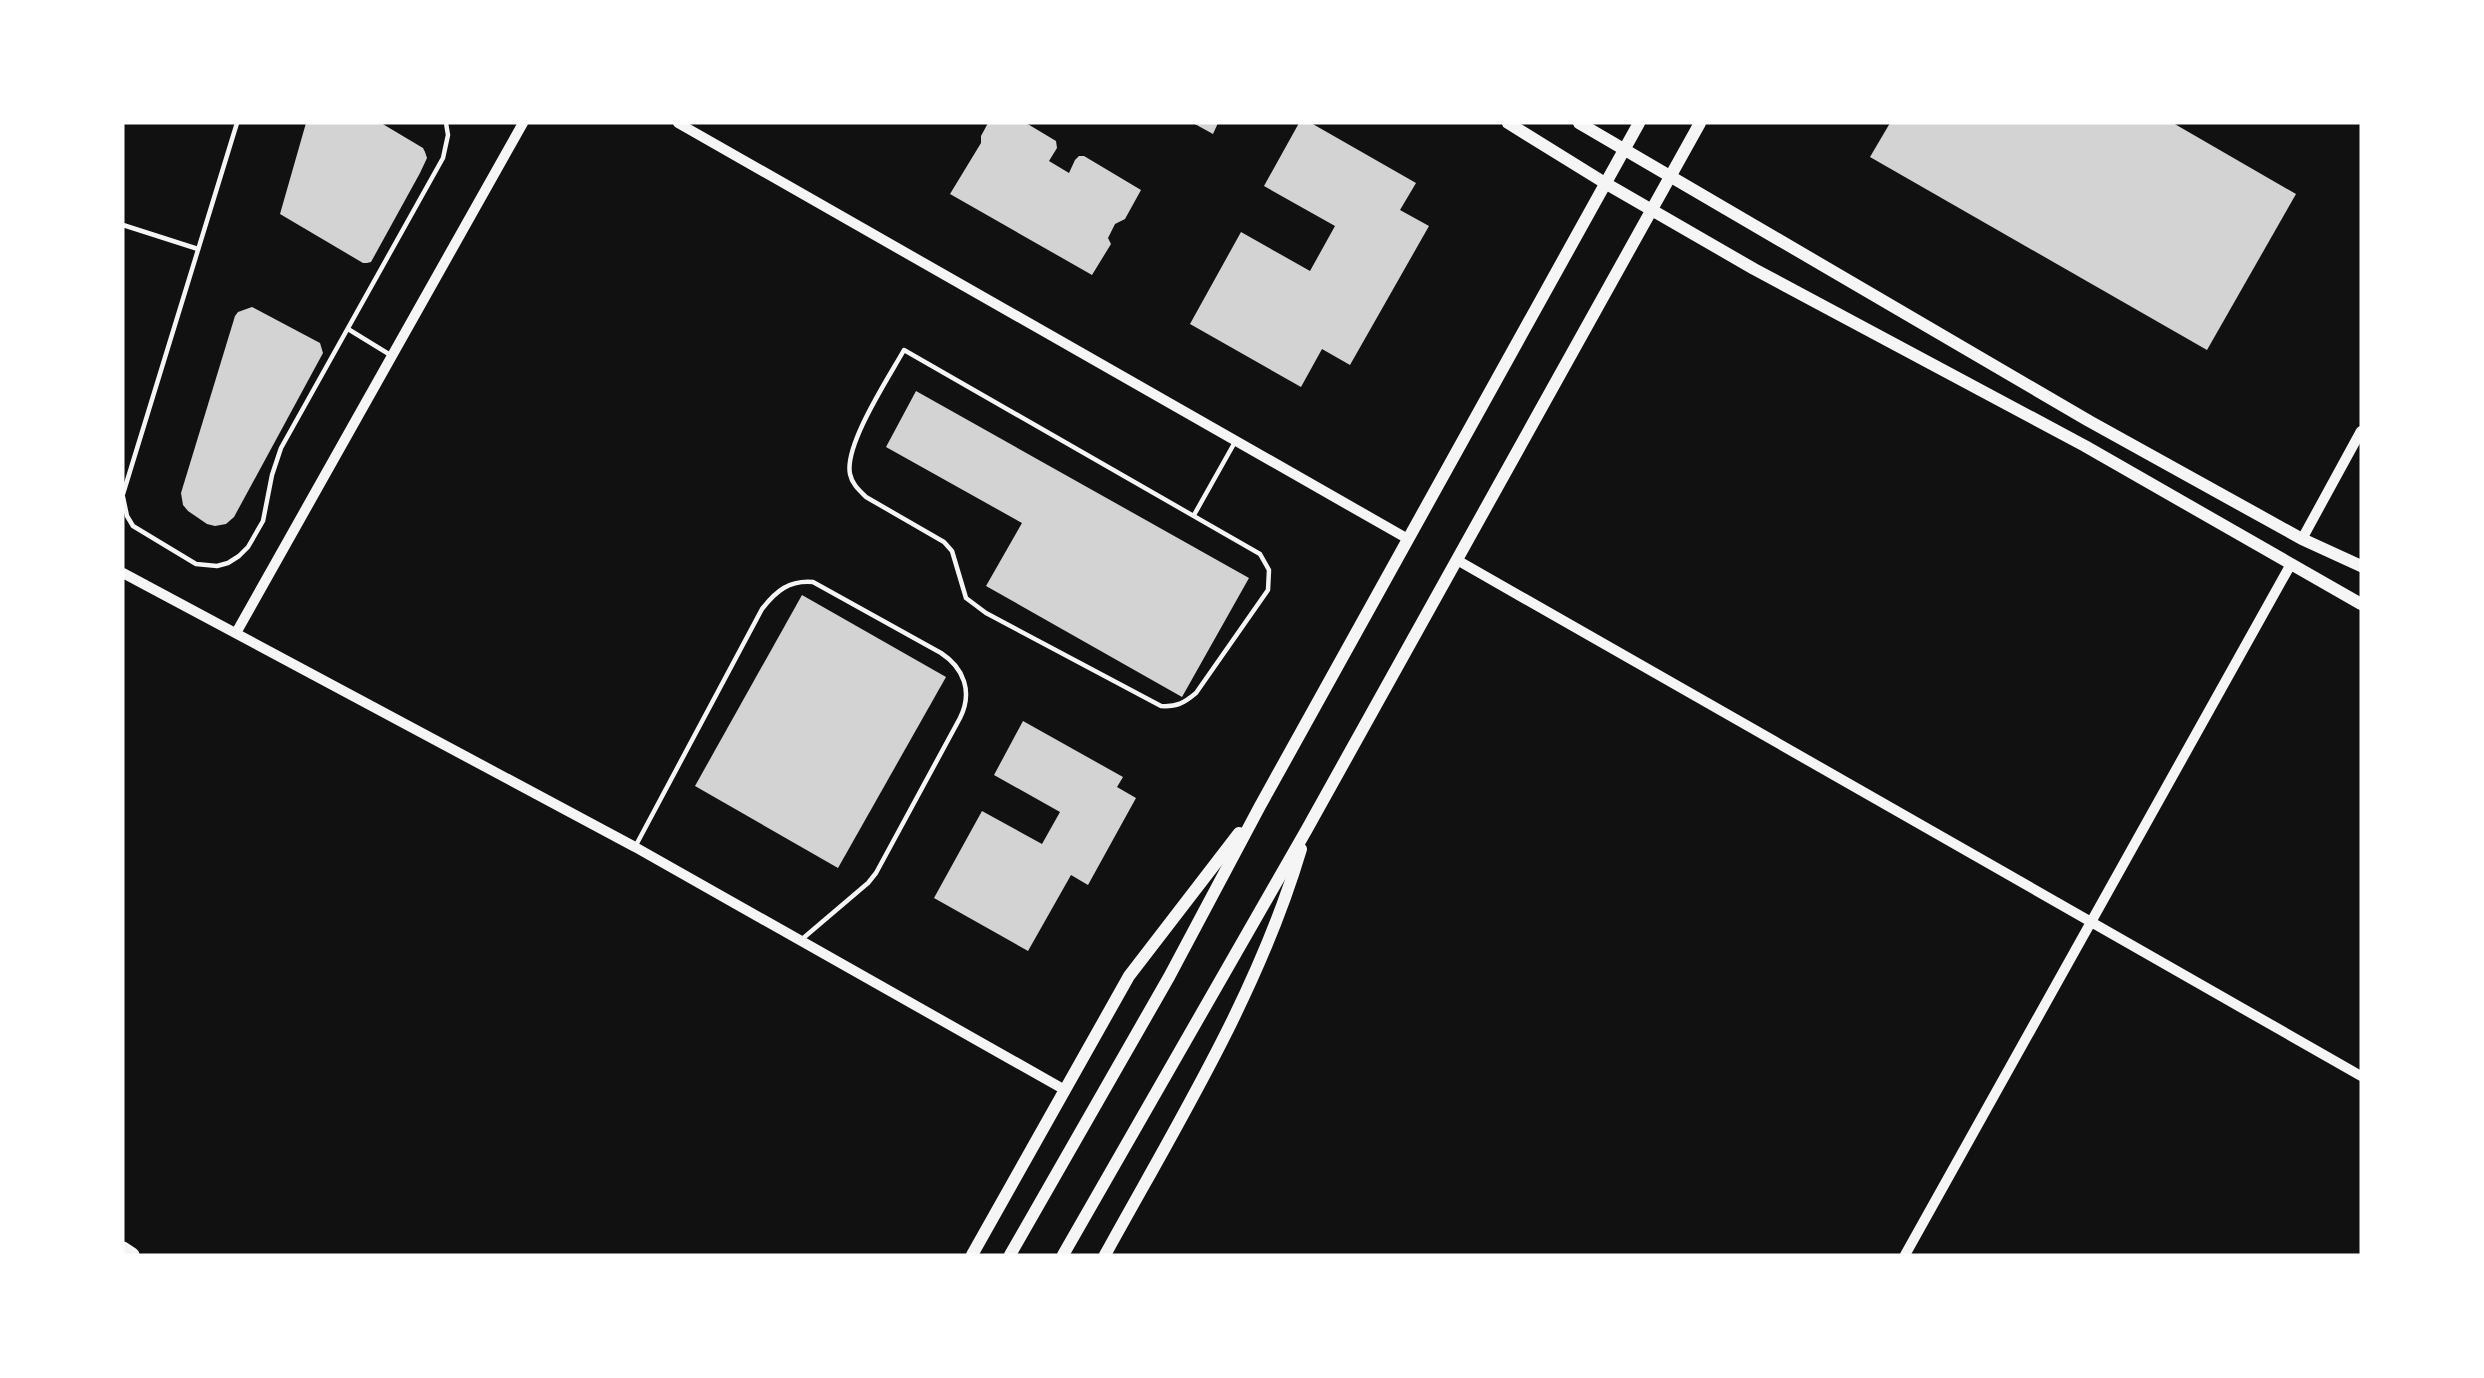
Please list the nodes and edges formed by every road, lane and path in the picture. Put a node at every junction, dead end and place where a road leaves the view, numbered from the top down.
1 (237, 123) edge
2 (446, 123) edge
3 (523, 123) edge
4 (678, 123) edge
5 (1508, 123) edge
6 (1579, 123) edge
7 (1639, 123) edge
8 (1701, 123) edge
9 (1624, 148) junction
10 (1671, 176) junction
11 (1605, 183) junction
12 (1652, 210) junction
13 (123, 225) edge
14 (198, 249) junction
15 (348, 329) junction
16 (392, 356) junction
17 (2361, 430) edge
18 (1236, 441) junction
19 (123, 496) edge
20 (1194, 515) junction
21 (2302, 538) junction
22 (1408, 539) junction
23 (1457, 560) junction
24 (2290, 564) junction
25 (2361, 566) edge
26 (123, 573) edge
27 (2361, 604) edge
28 (236, 633) junction
29 (1260, 806) junction
30 (1307, 829) junction
31 (635, 847) junction
32 (2089, 921) junction
33 (801, 940) junction
34 (2361, 1076) edge
35 (1065, 1090) junction
36 (123, 1249) edge
37 (132, 1255) edge
38 (972, 1255) edge
39 (1010, 1255) edge
40 (1064, 1255) edge
41 (1105, 1255) edge
42 (1905, 1255) edge

1 - 14 lane
2 - 15 lane
3 - 16 street
4 - 18 street
5 - 11 main road
6 - 9 main road
7 - 9 main road
8 - 10 main road
9 - 10 main road
9 - 11 main road
10 - 12 main road
10 - 21 main road
11 - 12 main road
11 - 22 main road
12 - 23 main road
12 - 24 main road
13 - 14 lane
14 - 19 lane
15 - 16 lane
15 - 19 lane
16 - 28 street
17 - 21 street
18 - 20 lane
18 - 22 street
20 - 20 lane
21 - 25 main road
22 - 29 main road
23 - 30 main road
23 - 32 street
24 - 27 main road
24 - 32 street
26 - 28 street
28 - 31 street
29 - 35 main road
29 - 39 main road
30 - 40 main road
30 - 41 main road
31 - 33 street
31 - 33 lane
32 - 34 street
32 - 42 street
33 - 35 street
35 - 38 main road
36 - 37 main road

